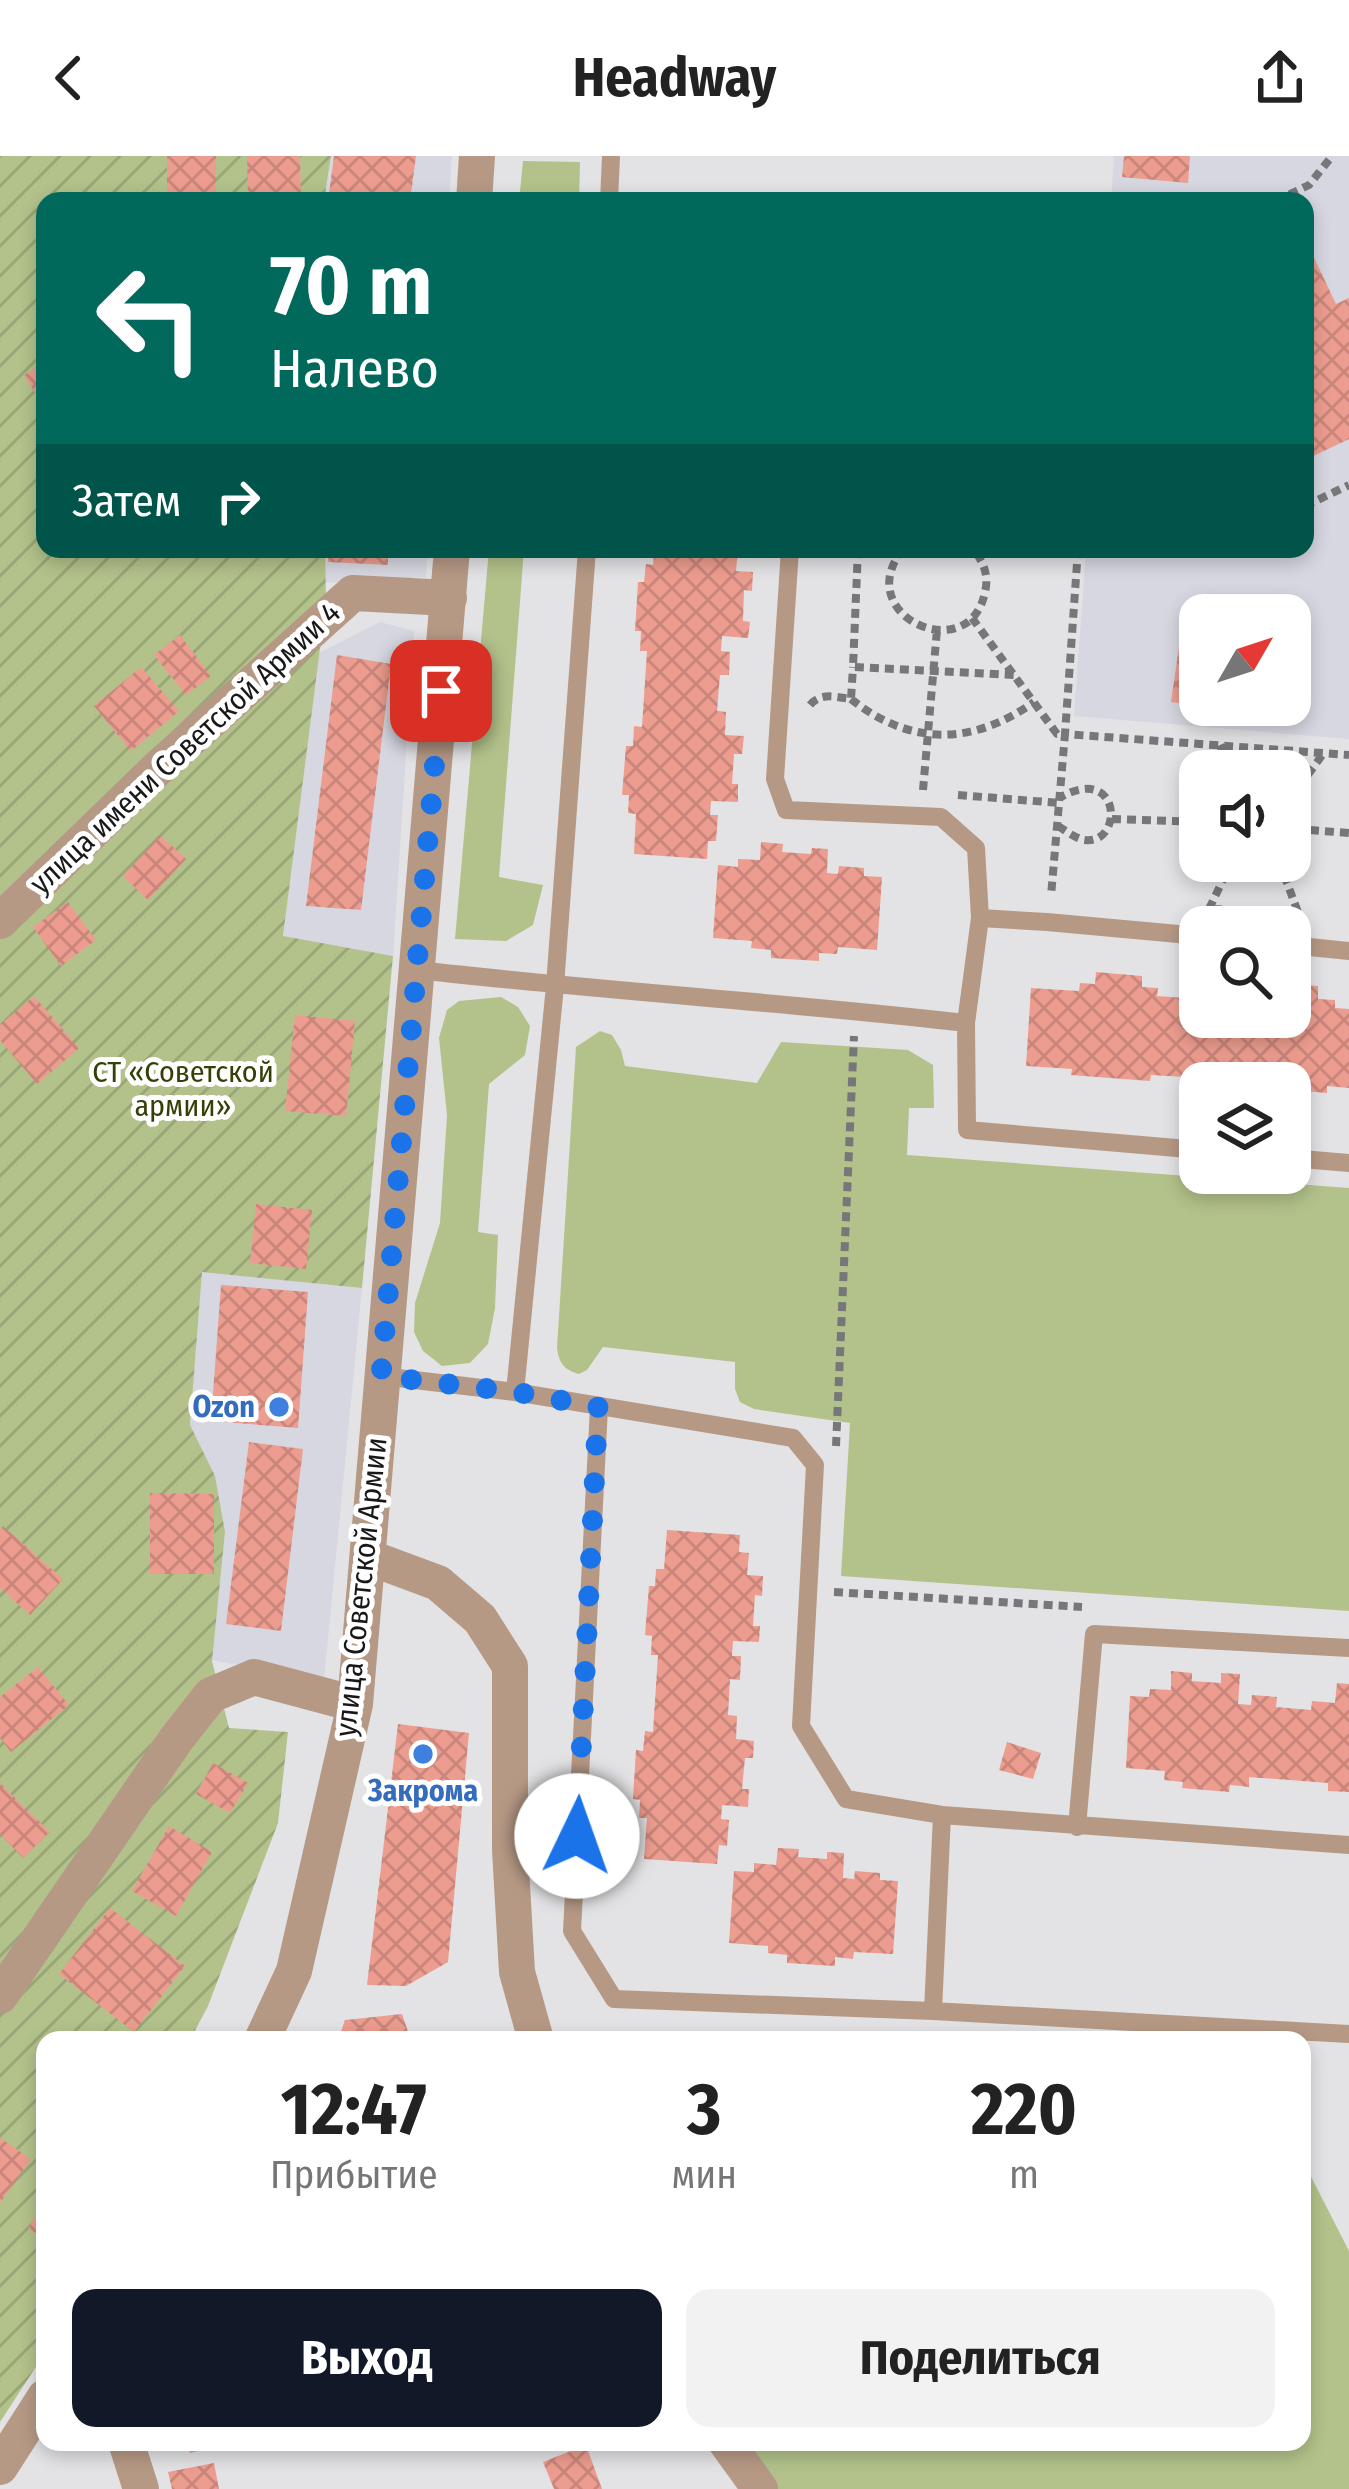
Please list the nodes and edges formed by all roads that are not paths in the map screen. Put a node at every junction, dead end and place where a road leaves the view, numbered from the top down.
1 (477, 156) edge
2 (610, 156) edge
3 (475, 192) edge
4 (609, 192) edge
5 (451, 558) edge
6 (586, 558) edge
7 (789, 558) edge
8 (449, 598) junction
9 (980, 918) junction
10 (0, 921) edge
11 (1179, 934) edge
12 (1311, 947) edge
13 (1349, 951) edge
14 (418, 970) junction
15 (555, 986) junction
16 (966, 1023) junction
17 (1179, 1148) edge
18 (1311, 1160) edge
19 (1349, 1163) edge
20 (381, 1376) junction
21 (515, 1392) junction
22 (598, 1407) junction
23 (368, 1557) junction
24 (1349, 1648) edge
25 (355, 1704) junction
26 (942, 1815) junction
27 (1077, 1827) junction
28 (1349, 1845) edge
29 (0, 1996) edge
30 (933, 2011) junction
31 (266, 2031) edge
32 (533, 2031) edge
33 (1295, 2031) edge
34 (1311, 2032) edge
35 (1349, 2034) edge
36 (36, 2411) edge
37 (129, 2451) edge
38 (733, 2451) edge
39 (0, 2467) edge
40 (141, 2489) edge
41 (760, 2489) edge

1 - 3 street
2 - 4 lane
5 - 8 street, улица Советской Армии
6 - 15 lane
7 - 9 lane
8 - 10 street, улица имени Советской Армии 4
8 - 14 street, улица Советской Армии
9 - 11 lane
9 - 16 lane
12 - 13 lane
14 - 15 lane
14 - 20 street, улица Советской Армии
15 - 16 lane
15 - 21 lane
16 - 17 lane
18 - 19 lane
20 - 21 lane
20 - 23 street, улица Советской Армии
21 - 22 lane
22 - 26 lane
22 - 30 lane
23 - 25 street, улица Советской Армии
23 - 32 street
24 - 27 lane
25 - 29 street
25 - 31 street, улица Советской Армии
26 - 27 lane
26 - 30 lane
27 - 28 lane
30 - 33 lane
34 - 35 lane
36 - 39 street
37 - 40 street
38 - 41 street

